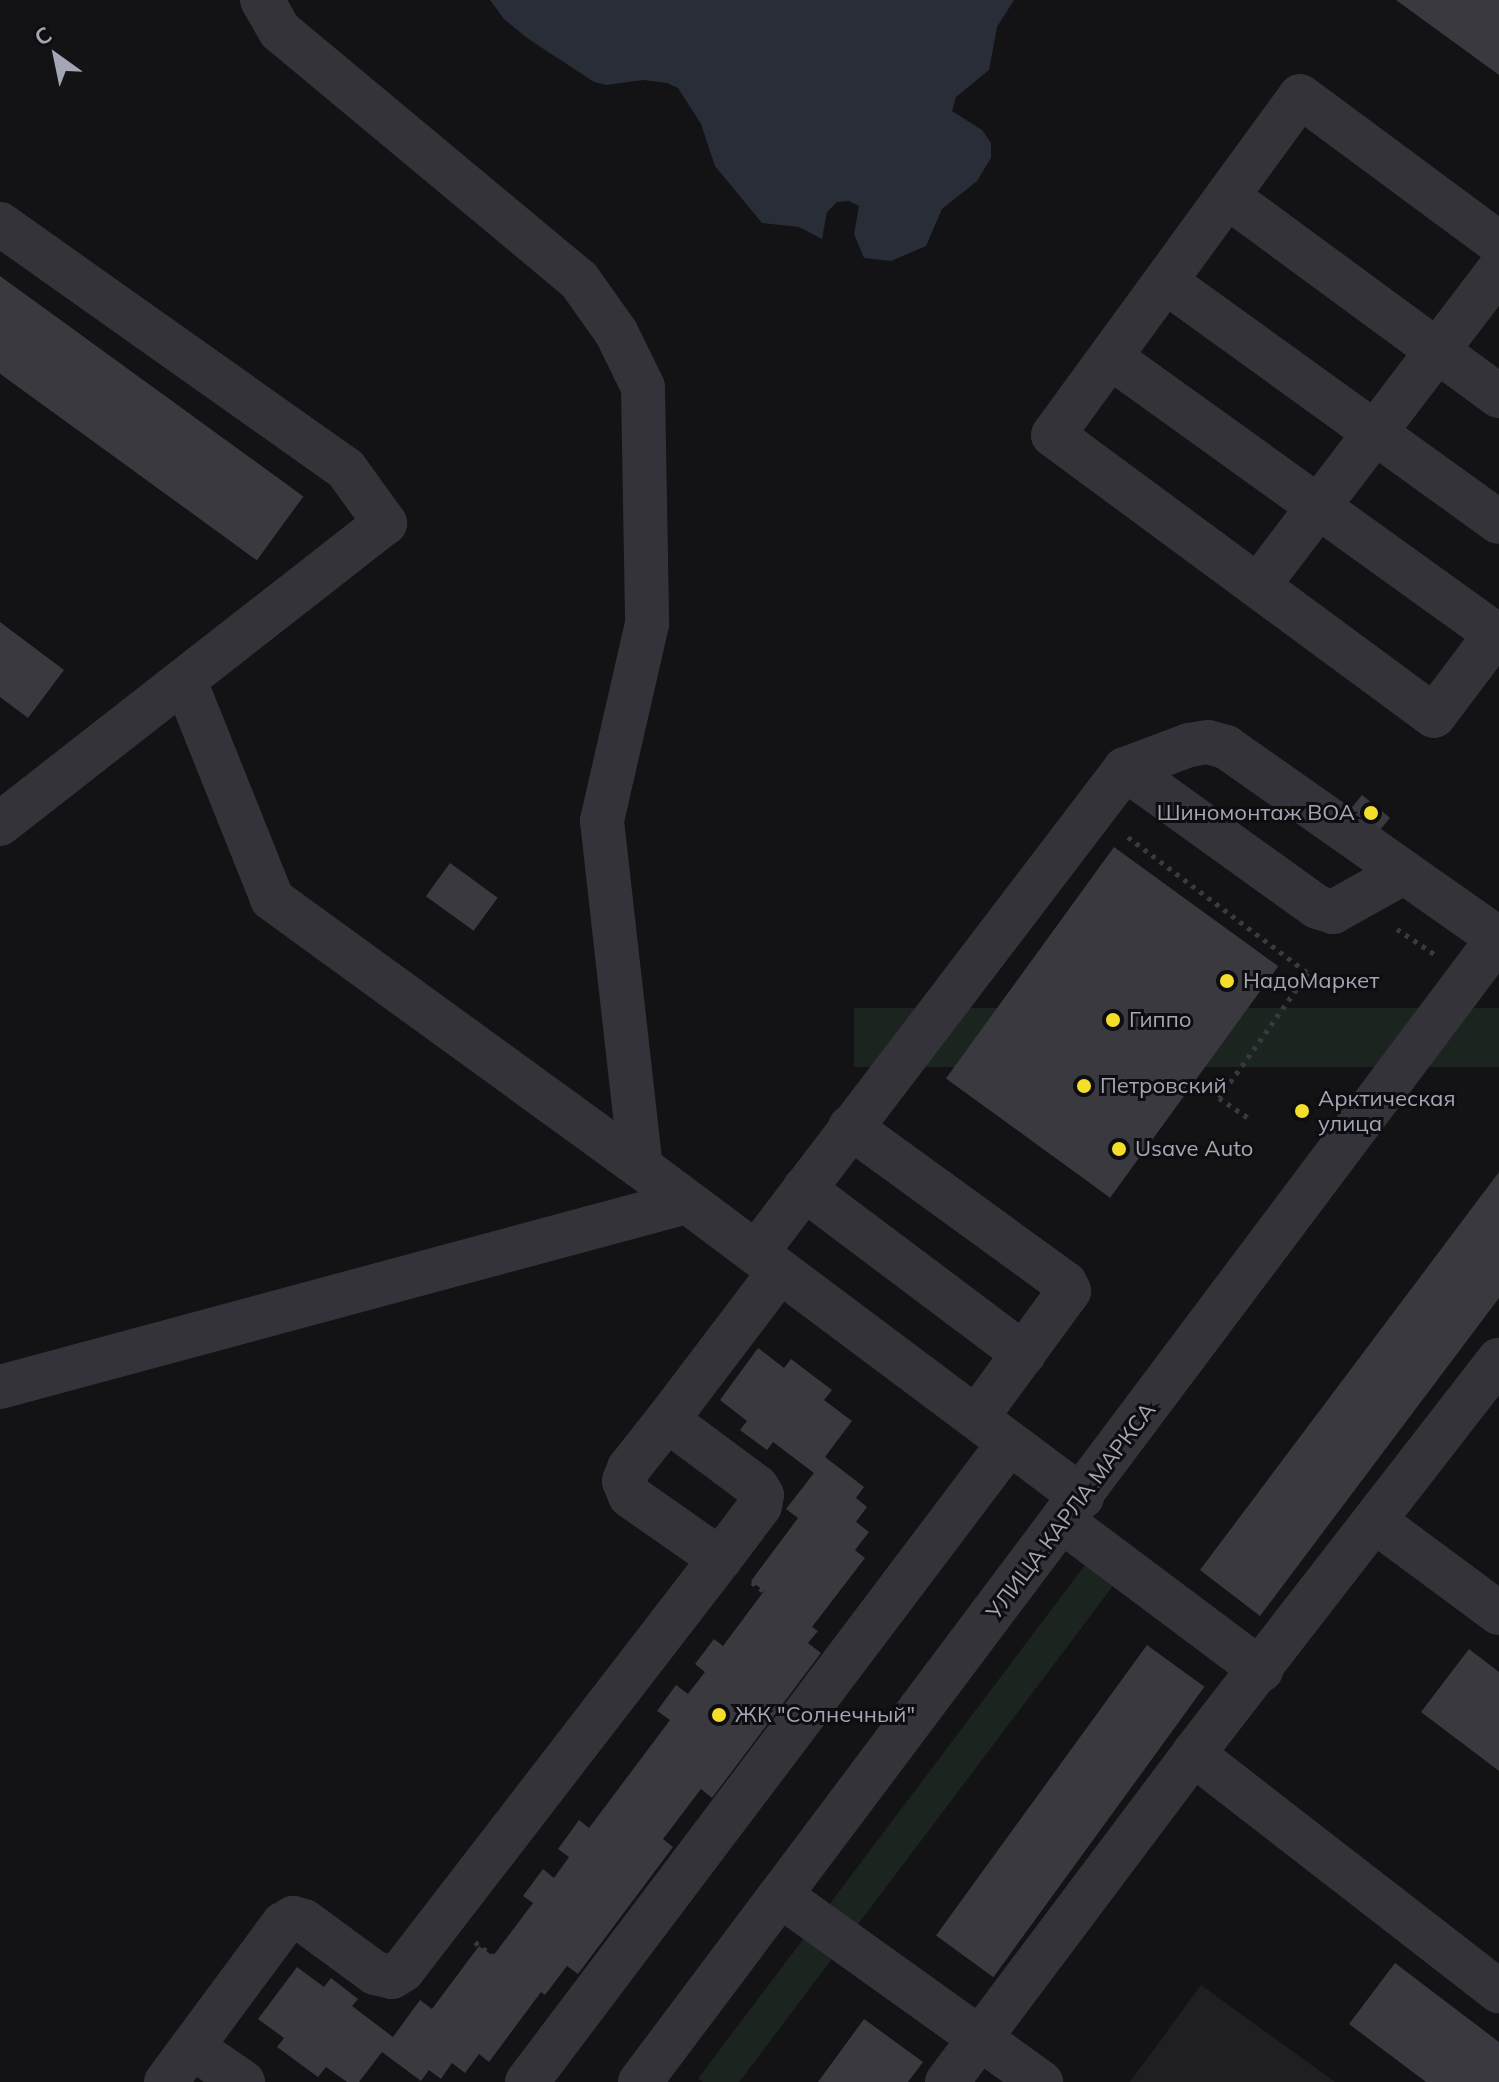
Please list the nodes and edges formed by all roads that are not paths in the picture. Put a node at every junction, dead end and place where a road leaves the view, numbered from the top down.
1 (262, 0) edge
2 (1228, 197) junction
3 (0, 224) edge
4 (1499, 243) edge
5 (1499, 270) edge
6 (1166, 282) junction
7 (1438, 350) junction
8 (1110, 357) junction
9 (1499, 396) edge
10 (1375, 434) junction
11 (1319, 508) junction
12 (1499, 522) edge
13 (1258, 586) junction
14 (1497, 636) edge
15 (185, 681) junction
16 (1125, 769) junction
17 (9, 803) edge
18 (1403, 873) junction
19 (1499, 938) edge
20 (850, 1127) junction
21 (641, 1167) junction
22 (804, 1189) junction
23 (686, 1202) junction
24 (768, 1262) junction
25 (1024, 1354) junction
26 (1499, 1360) edge
27 (0, 1387) edge
28 (667, 1420) junction
29 (993, 1430) junction
30 (1072, 1509) junction
31 (1376, 1522) junction
32 (720, 1559) junction
33 (1499, 1613) edge
34 (1261, 1670) junction
35 (1193, 1754) junction
36 (781, 1896) junction
37 (1499, 1991) edge
38 (980, 2038) junction
39 (192, 2047) junction
40 (166, 2082) edge
41 (243, 2082) edge
42 (527, 2082) edge
43 (640, 2082) edge
44 (947, 2082) edge
45 (1041, 2082) edge

1 - 21 street
2 - 4 street
2 - 6 street
2 - 7 street
3 - 15 street
5 - 7 street
6 - 8 street
6 - 10 street
7 - 9 street
7 - 10 street
8 - 11 street
8 - 13 street
10 - 11 street
10 - 12 street
11 - 13 street
11 - 14 street
13 - 14 street
15 - 17 street
15 - 21 street
16 - 18 street
16 - 18 street
16 - 20 street
18 - 19 street
19 - 30 street, УЛИЦА КАРЛА МАРКСА
20 - 22 street
20 - 25 street
21 - 23 street
22 - 24 street
22 - 25 street
23 - 24 street
23 - 27 street
24 - 28 street
24 - 29 street
25 - 29 street
26 - 31 street
28 - 32 street
28 - 32 street
29 - 30 street
29 - 42 street
30 - 34 street
30 - 36 street, УЛИЦА КАРЛА МАРКСА
31 - 33 street
31 - 34 street
32 - 39 street
34 - 35 street
35 - 37 street
35 - 38 street
36 - 38 street
36 - 43 street, УЛИЦА КАРЛА МАРКСА
38 - 44 street
38 - 45 street
39 - 40 street
39 - 41 street

